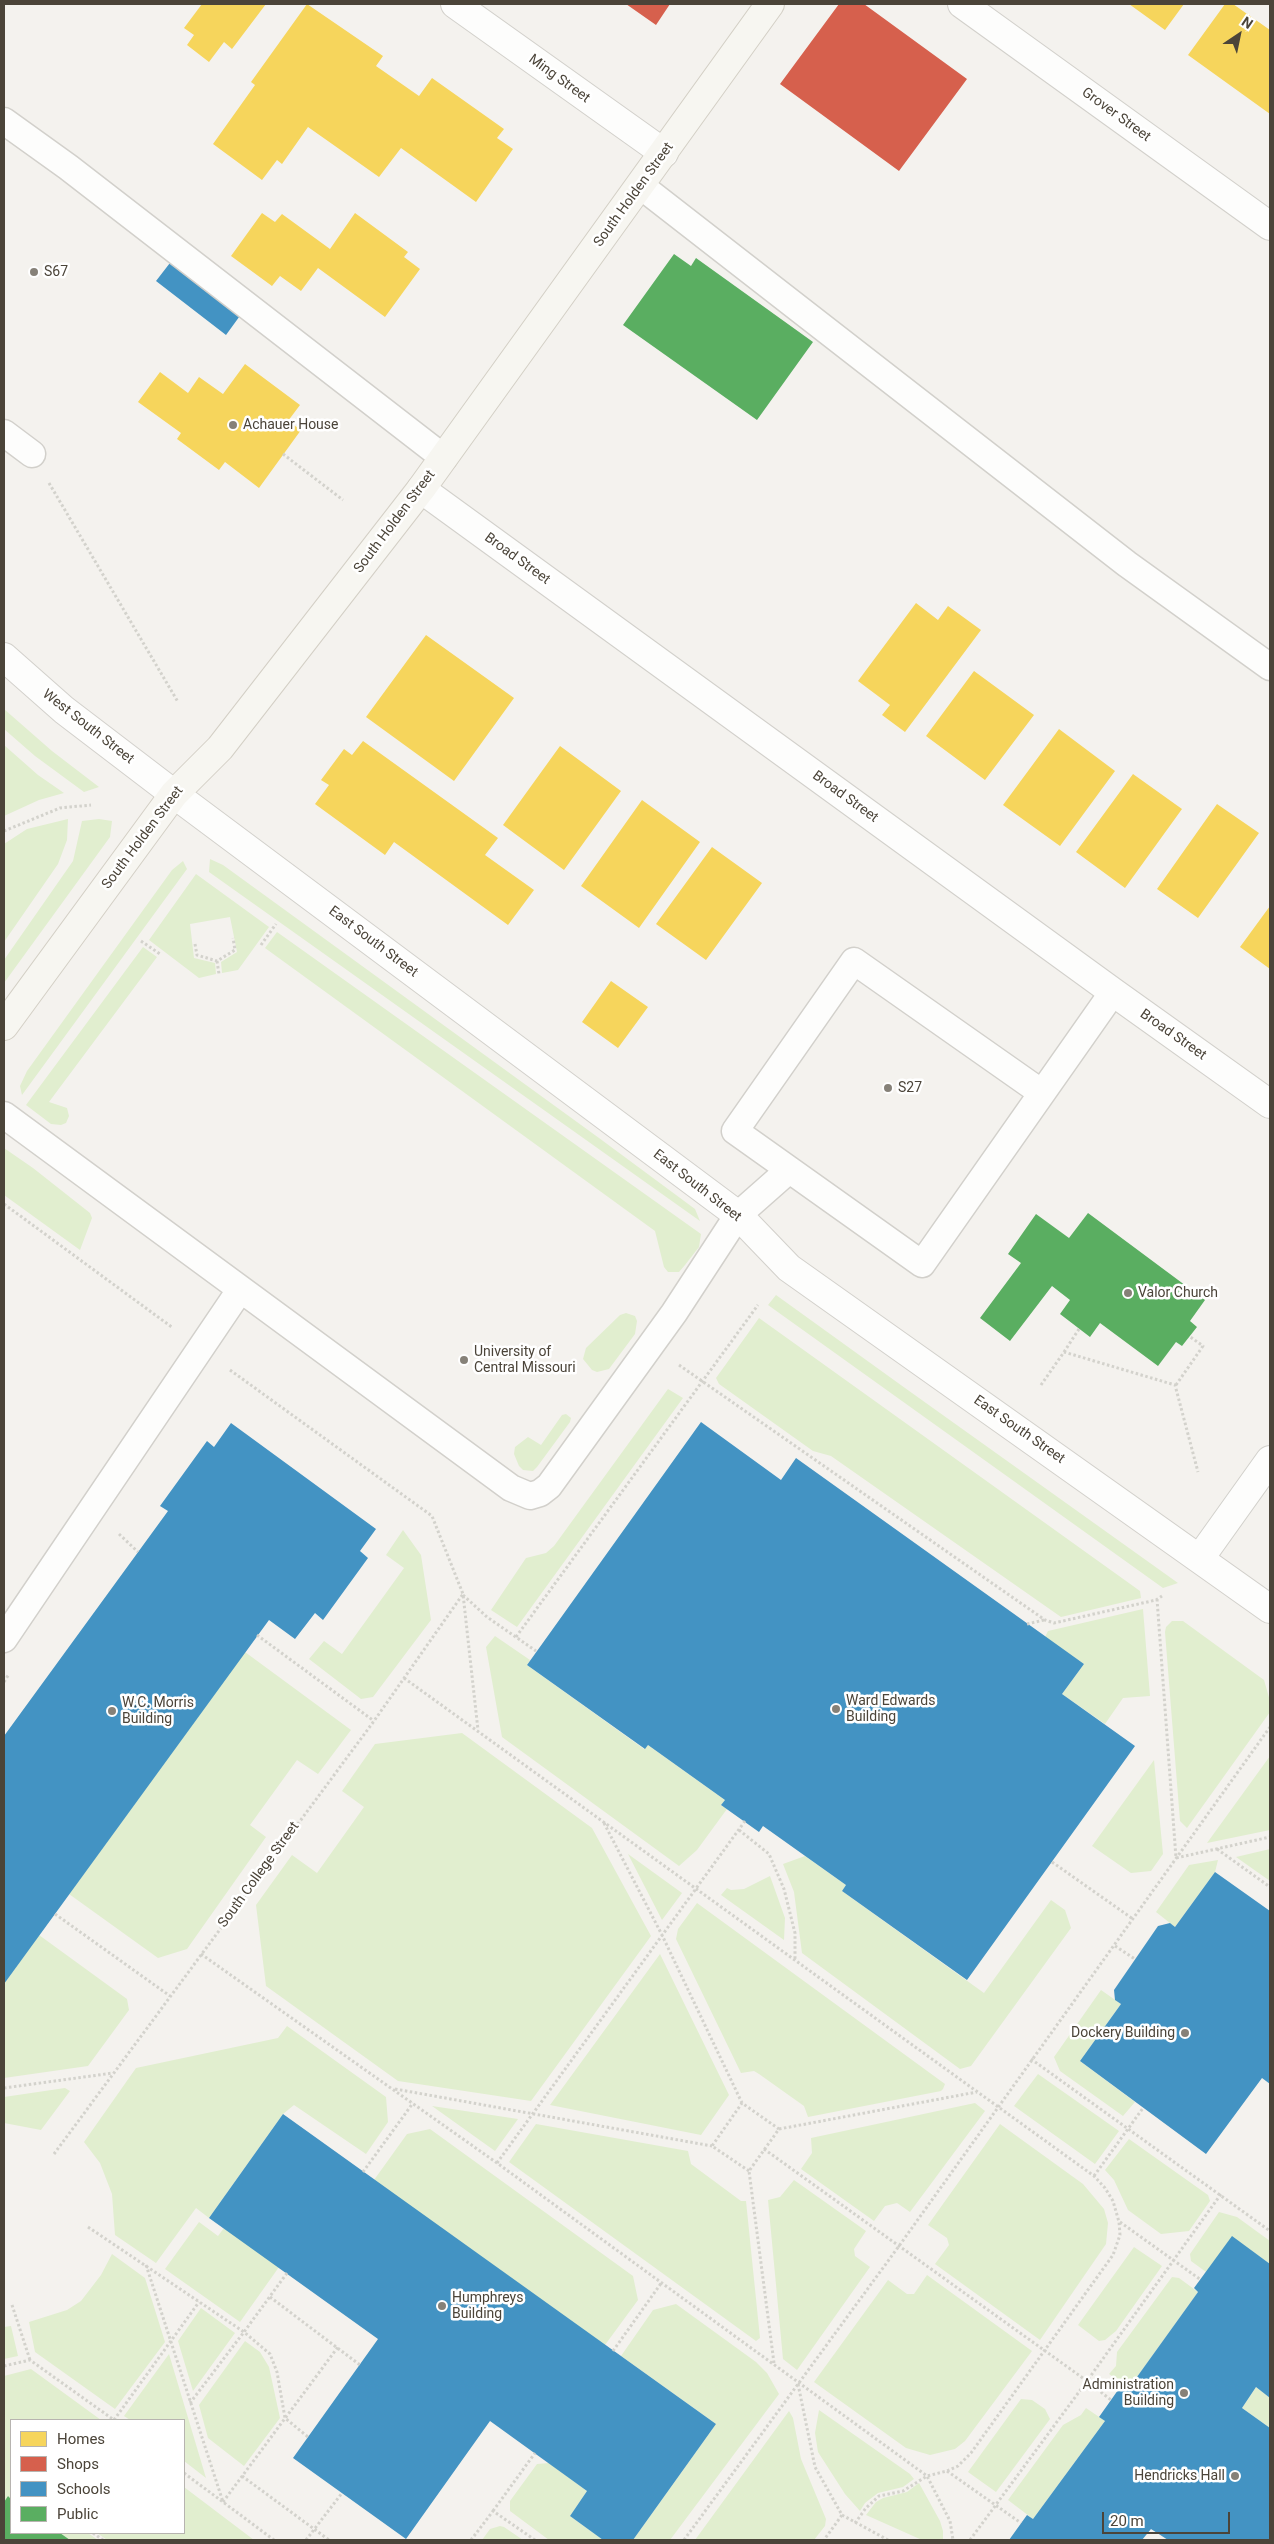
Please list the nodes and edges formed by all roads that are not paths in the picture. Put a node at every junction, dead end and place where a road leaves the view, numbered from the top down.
1 (455, 4) edge
2 (770, 4) edge
3 (962, 4) edge
4 (4, 121) edge
5 (664, 153) junction
6 (641, 186) junction
7 (1270, 226) edge
8 (4, 433) edge
9 (32, 454) road end
10 (444, 458) junction
11 (421, 489) junction
12 (4, 658) edge
13 (1270, 667) edge
14 (174, 794) junction
15 (1113, 992) junction
16 (4, 1026) edge
17 (1042, 1093) junction
18 (1270, 1104) edge
19 (4, 1115) edge
20 (789, 1170) junction
21 (738, 1215) junction
22 (240, 1290) junction
23 (1270, 1460) edge
24 (1200, 1558) junction
25 (1270, 1609) edge
26 (4, 1639) edge

1 - 5 street, Ming Street
2 - 5 main road, South Holden Street
3 - 7 street, Grover Street
4 - 10 lane
5 - 6 main road, South Holden Street
6 - 10 main road, South Holden Street
6 - 13 lane
8 - 9 lane
10 - 11 main road, South Holden Street
11 - 14 main road, South Holden Street
11 - 15 street, Broad Street
12 - 14 street, West South Street
14 - 16 main road, South Holden Street
14 - 21 street, East South Street
15 - 17 lane
15 - 18 street, Broad Street
17 - 20 lane
17 - 20 lane
19 - 22 lane
20 - 21 lane
21 - 22 lane
21 - 24 street, East South Street
22 - 26 lane
23 - 24 street
24 - 25 street, East South Street

